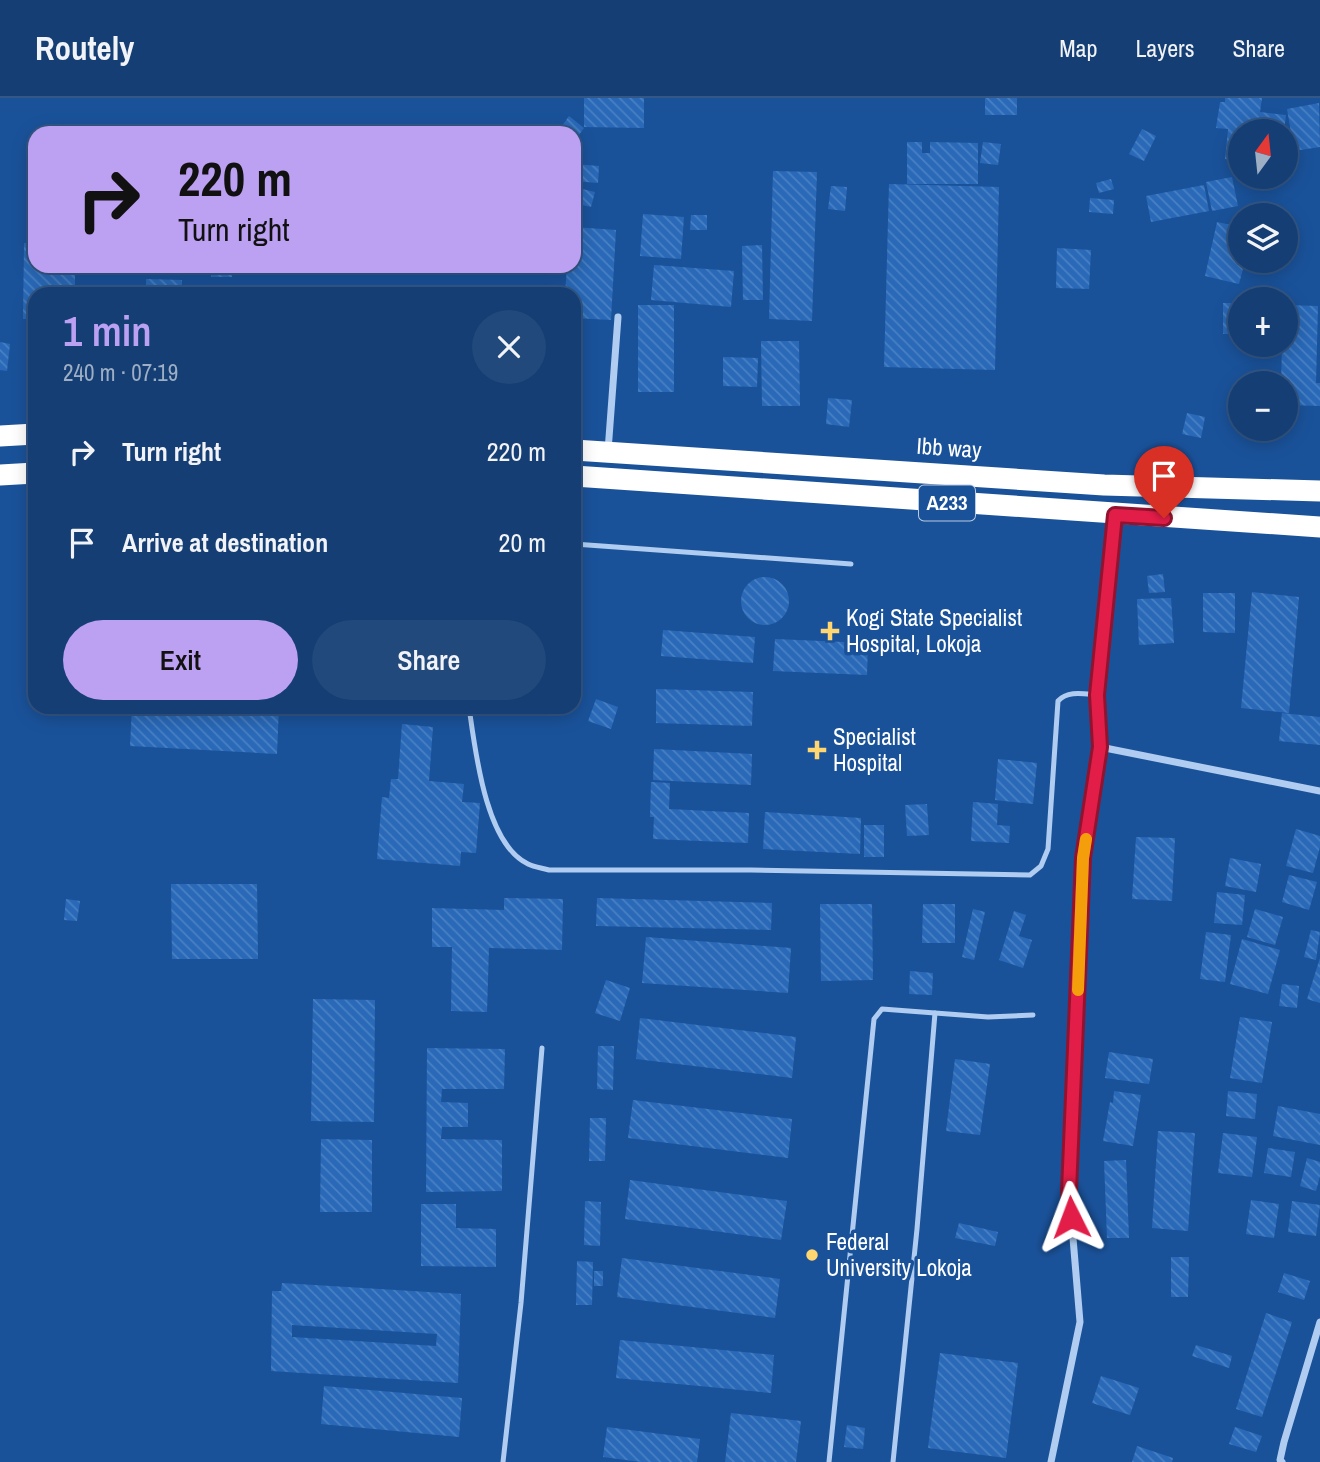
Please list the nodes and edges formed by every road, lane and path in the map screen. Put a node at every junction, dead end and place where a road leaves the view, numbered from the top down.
1 (618, 317) dead end
2 (28, 434) edge
3 (0, 436) edge
4 (581, 450) edge
5 (608, 452) junction
6 (28, 473) edge
7 (0, 475) edge
8 (581, 477) edge
9 (1320, 491) edge
10 (1115, 515) junction
11 (1320, 527) edge
12 (581, 545) edge
13 (851, 564) dead end
14 (1097, 695) junction
15 (469, 714) edge
16 (1100, 747) junction
17 (1320, 791) edge
18 (935, 1013) junction
19 (1033, 1015) dead end
20 (542, 1048) dead end
21 (1320, 1322) edge
22 (503, 1462) edge
23 (829, 1462) edge
24 (893, 1462) edge
25 (1051, 1462) edge
26 (1282, 1462) edge

1 - 5 street
2 - 3 highway
4 - 5 highway, Ibb way / A233
5 - 9 highway, Ibb way / A233
6 - 7 highway
8 - 10 highway, A233
10 - 11 highway, A233
10 - 14 street
12 - 13 lane
14 - 15 lane
14 - 16 street
16 - 17 street
16 - 25 street
18 - 19 lane
18 - 23 lane
18 - 24 lane
20 - 22 lane
21 - 26 street

